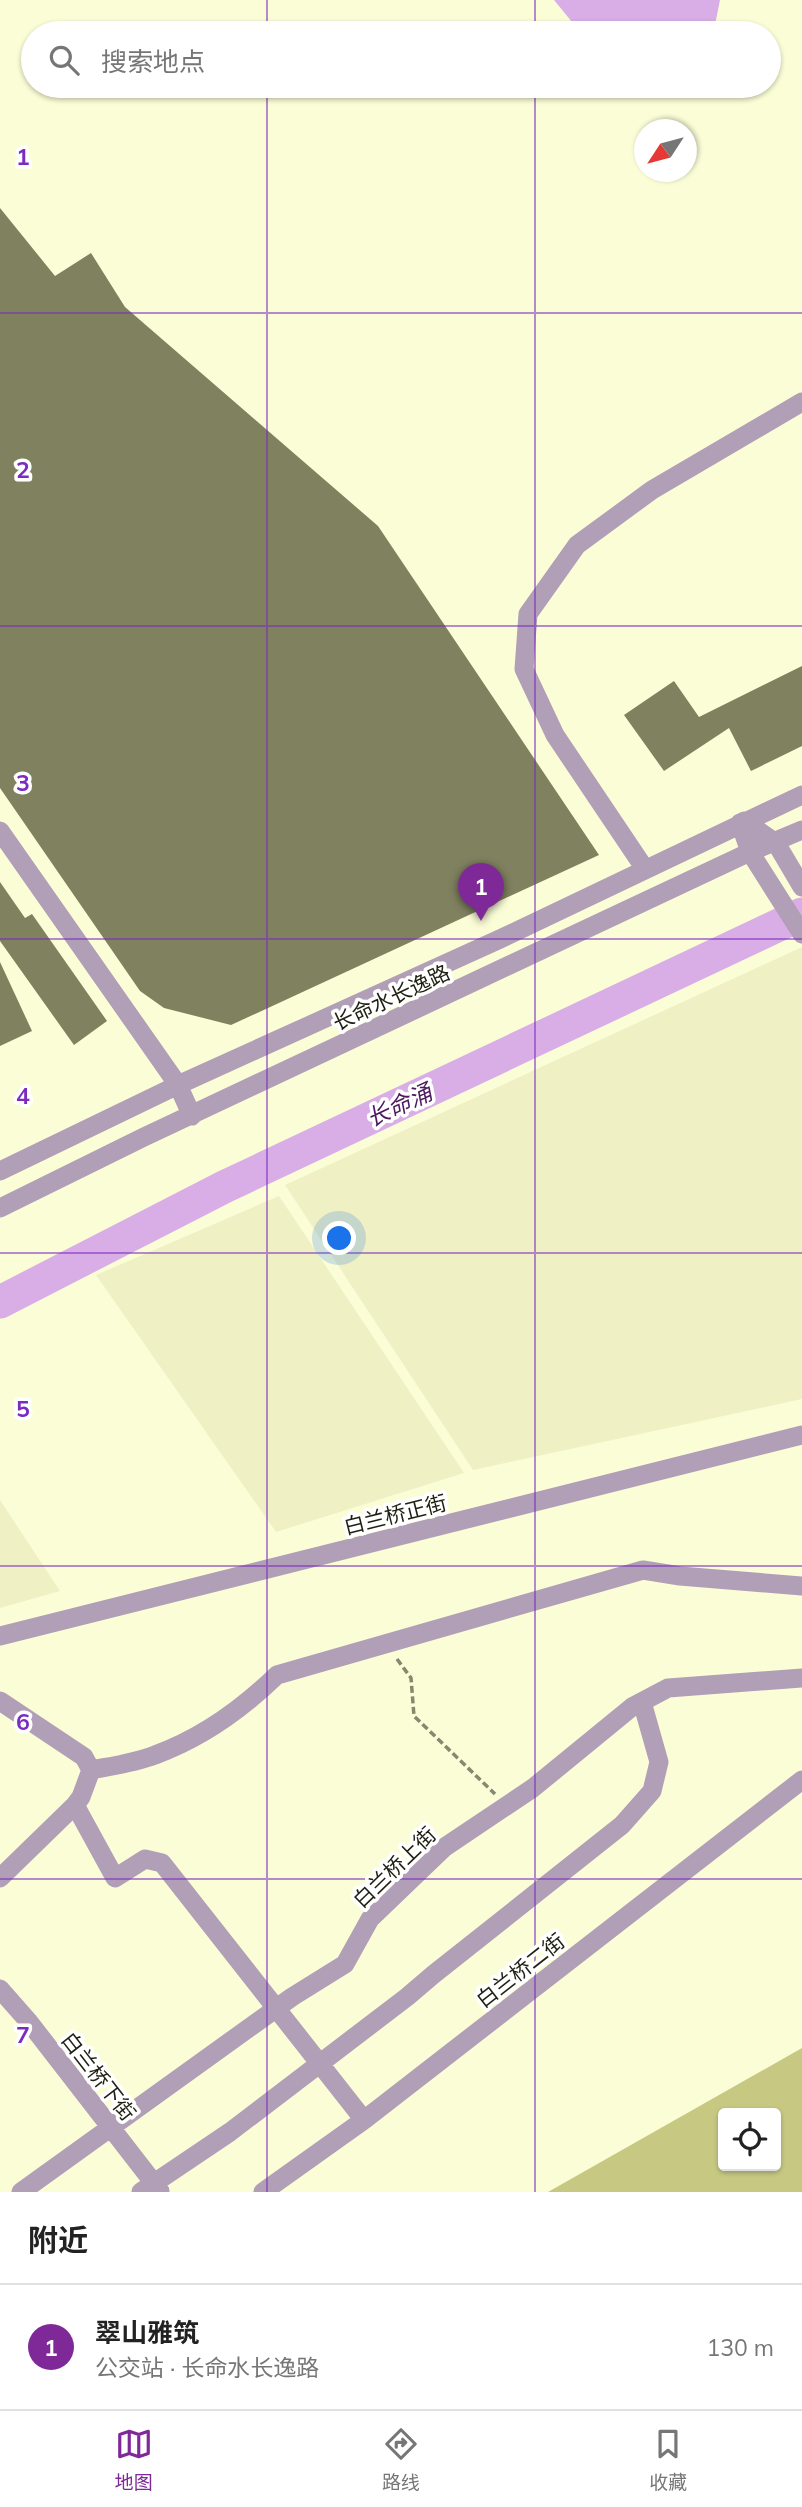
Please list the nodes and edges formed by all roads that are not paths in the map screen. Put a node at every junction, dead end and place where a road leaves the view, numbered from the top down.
1 (802, 402) edge
2 (802, 795) edge
3 (742, 822) junction
4 (802, 830) edge
5 (0, 831) edge
6 (776, 843) junction
7 (750, 852) junction
8 (645, 869) junction
9 (802, 887) edge
10 (802, 934) edge
11 (178, 1085) junction
12 (192, 1116) junction
13 (0, 1171) edge
14 (0, 1208) edge
15 (802, 1435) edge
16 (802, 1586) edge
17 (0, 1636) edge
18 (802, 1678) edge
19 (0, 1701) edge
20 (642, 1702) junction
21 (91, 1770) junction
22 (802, 1780) edge
23 (75, 1805) junction
24 (0, 1878) edge
25 (0, 1989) edge
26 (277, 2009) junction
27 (319, 2063) junction
28 (364, 2120) junction
29 (111, 2129) junction
30 (152, 2189) edge
31 (21, 2192) edge
32 (263, 2192) edge

1 - 8 street
2 - 3 street, 长命水长逸路
3 - 6 street
3 - 7 street
3 - 8 street, 长命水长逸路
4 - 6 street, 长命水长逸路
5 - 11 street
6 - 7 street, 长命水长逸路
6 - 9 street
7 - 10 street
7 - 12 street, 长命水长逸路
8 - 11 street, 长命水长逸路
11 - 12 street
11 - 13 street, 长命水长逸路
12 - 14 street, 长命水长逸路
15 - 17 street, 白兰桥正街
16 - 21 street
18 - 20 street, 白兰桥上街
19 - 21 street
20 - 26 street, 白兰桥上街
20 - 27 street
21 - 23 street
22 - 28 street, 白兰桥二街
23 - 24 street
23 - 26 street
25 - 29 street, 白兰桥下街
26 - 27 street
26 - 29 street, 白兰桥上街
27 - 28 street
27 - 30 street
28 - 32 street, 白兰桥二街
29 - 30 street, 白兰桥下街
29 - 31 street, 白兰桥上街

